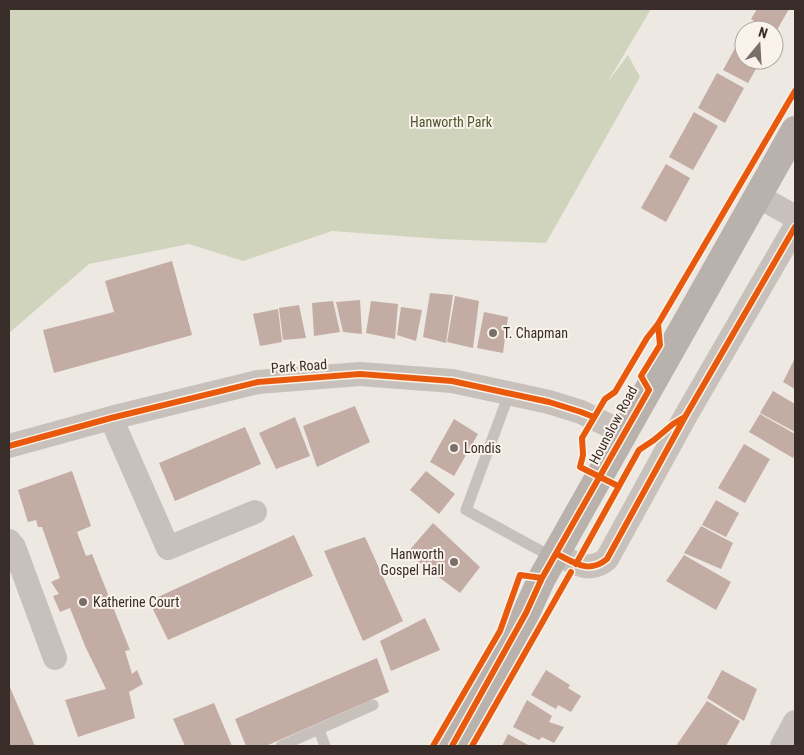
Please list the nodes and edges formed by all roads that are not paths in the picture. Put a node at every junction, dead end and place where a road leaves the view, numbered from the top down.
1 (795, 130) edge
2 (758, 196) junction
3 (795, 217) edge
4 (795, 227) edge
5 (509, 394) junction
6 (111, 418) junction
7 (624, 433) junction
8 (9, 446) edge
9 (255, 512) dead end
10 (9, 541) edge
11 (555, 556) junction
12 (55, 658) dead end
13 (373, 705) dead end
14 (795, 722) edge
15 (319, 730) junction
16 (281, 746) edge
17 (325, 746) edge
18 (452, 746) edge
19 (782, 746) edge

1 - 2 main road, Hounslow Road
2 - 3 street
2 - 7 main road, Hounslow Road
4 - 11 street
5 - 6 street, Park Road
5 - 7 street, Park Road
5 - 11 lane
6 - 8 street, Park Road
6 - 9 street
7 - 11 main road, Hounslow Road
10 - 12 street
11 - 18 main road, Hounslow Road
13 - 15 lane
14 - 19 street
15 - 16 lane
15 - 17 lane

